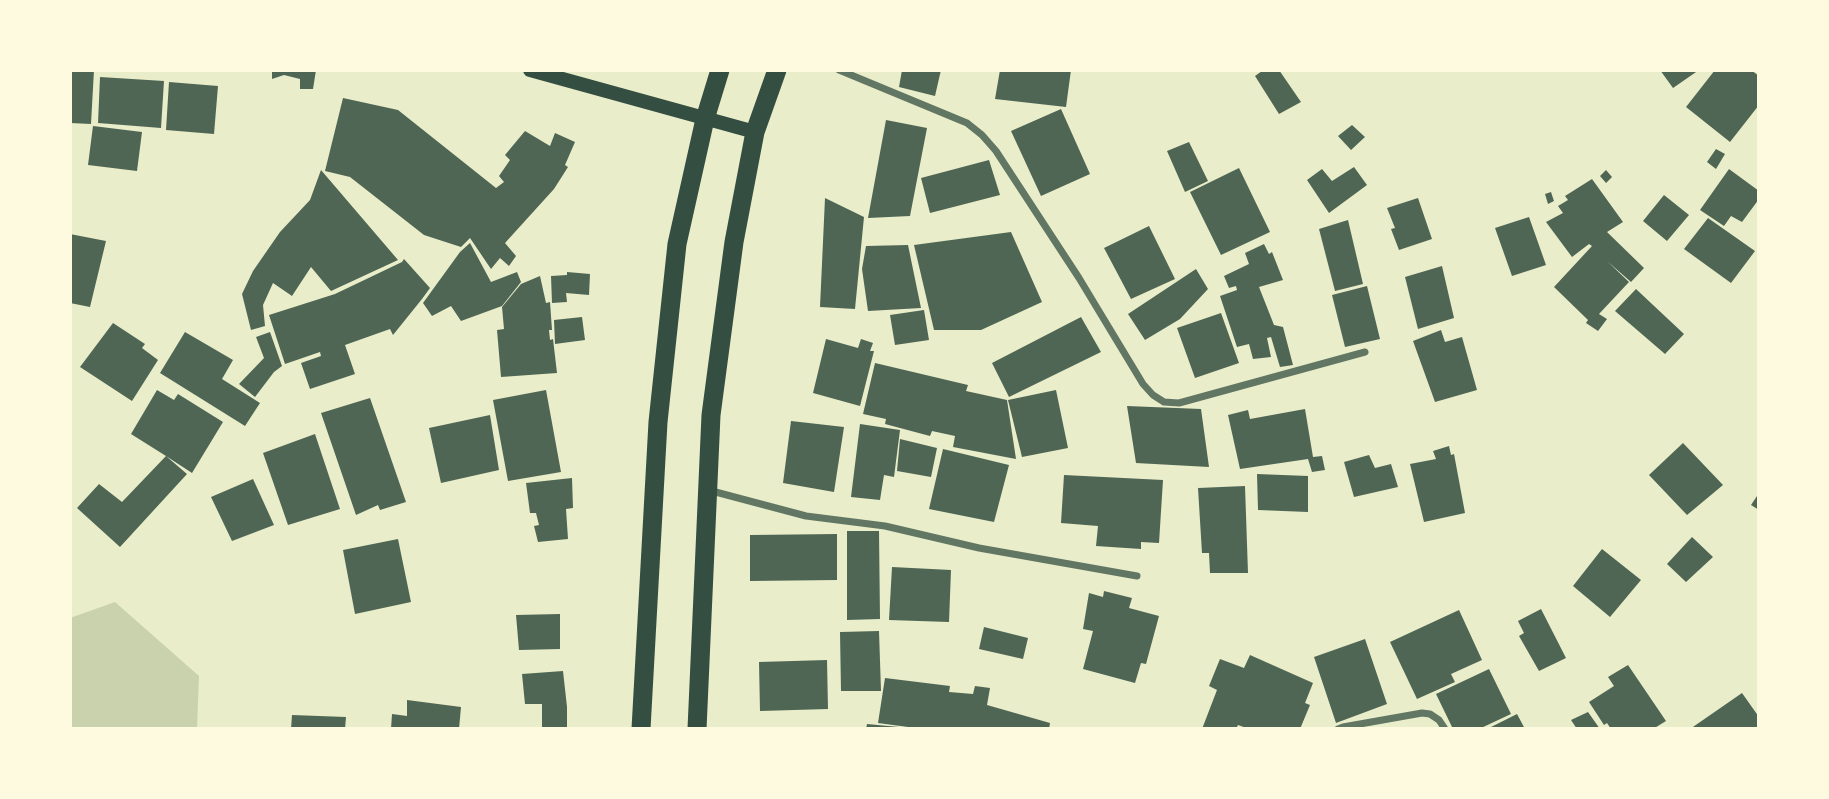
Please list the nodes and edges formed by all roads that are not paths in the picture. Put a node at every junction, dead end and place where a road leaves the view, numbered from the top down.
1 (530, 70) edge
2 (720, 70) edge
3 (777, 70) edge
4 (839, 70) edge
5 (705, 118) junction
6 (755, 132) junction
7 (1365, 352) dead end
8 (707, 489) junction
9 (1137, 576) dead end
10 (641, 729) edge
11 (697, 729) edge
12 (1339, 729) edge
13 (1445, 729) edge

1 - 5 main road
2 - 5 highway
3 - 6 highway
4 - 7 street
5 - 6 main road
5 - 10 highway
6 - 8 highway
8 - 9 street
8 - 11 highway
12 - 13 street

